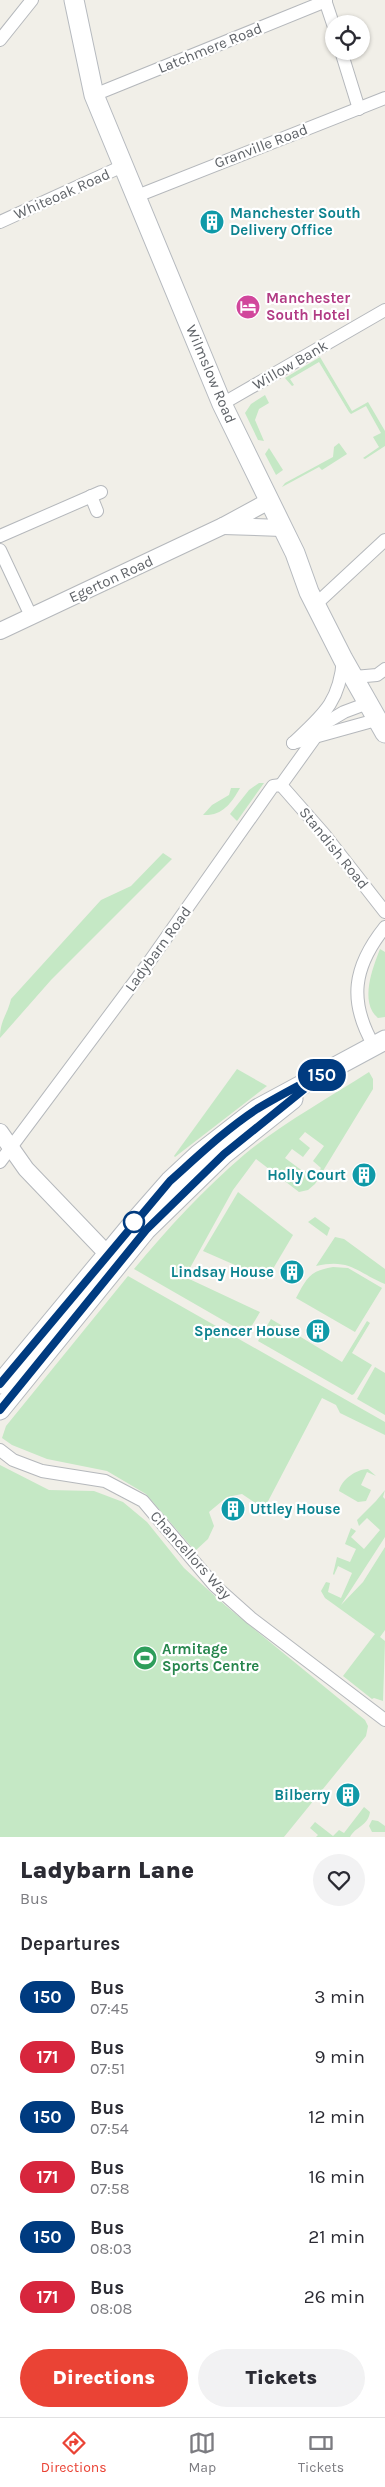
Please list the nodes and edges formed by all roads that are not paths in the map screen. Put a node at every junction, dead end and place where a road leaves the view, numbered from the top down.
1 (32, 0) edge
2 (74, 0) edge
3 (325, 1) edge
4 (330, 15) edge
5 (0, 40) edge
6 (344, 60) edge
7 (94, 95) junction
8 (385, 98) edge
9 (359, 109) junction
10 (124, 166) junction
11 (137, 196) junction
12 (0, 222) edge
13 (385, 310) edge
14 (222, 404) junction
15 (269, 501) junction
16 (97, 511) dead end
17 (223, 526) junction
18 (282, 528) junction
19 (0, 536) edge
20 (385, 540) edge
21 (0, 550) edge
22 (315, 605) junction
23 (31, 616) junction
24 (0, 631) edge
25 (343, 659) junction
26 (385, 669) edge
27 (354, 677) junction
28 (376, 719) edge
29 (314, 739) junction
30 (293, 743) junction
31 (281, 785) junction
32 (385, 912) edge
33 (385, 927) edge
34 (380, 1043) edge
35 (0, 1132) edge
36 (11, 1146) junction
37 (0, 1162) edge
38 (113, 1260) junction
39 (0, 1384) edge
40 (0, 1410) edge
41 (0, 1450) edge
42 (385, 1720) edge

1 - 5 street
2 - 7 main road, Wilmslow Road
3 - 4 street
3 - 7 street, Latchmere Road
6 - 9 street
7 - 10 main road, Wilmslow Road
8 - 9 street, Granville Road
9 - 11 street, Granville Road
10 - 11 main road, Wilmslow Road
10 - 12 street, Whiteoak Road
11 - 14 main road, Wilmslow Road
13 - 14 street, Willow Bank
14 - 15 main road, Wilmslow Road
15 - 17 street, Egerton Road
15 - 18 main road, Wilmslow Road
16 - 19 street
17 - 18 street, Egerton Road
17 - 23 street, Egerton Road
18 - 22 main road, Wilmslow Road
20 - 22 street
21 - 23 street
22 - 25 main road, Wilmslow Road
23 - 24 street, Egerton Road
25 - 27 main road, Wilmslow Road
25 - 30 street
26 - 27 street
27 - 28 main road, Wilmslow Road
28 - 29 street
28 - 30 street
29 - 30 street
29 - 31 street, Ladybarn Road
31 - 32 street, Standish Road
31 - 36 street, Ladybarn Road
33 - 34 street
34 - 38 main road
35 - 36 street
36 - 37 street, Ladybarn Road
36 - 38 street
38 - 39 main road
38 - 40 main road
41 - 42 street, Chancellors Way

